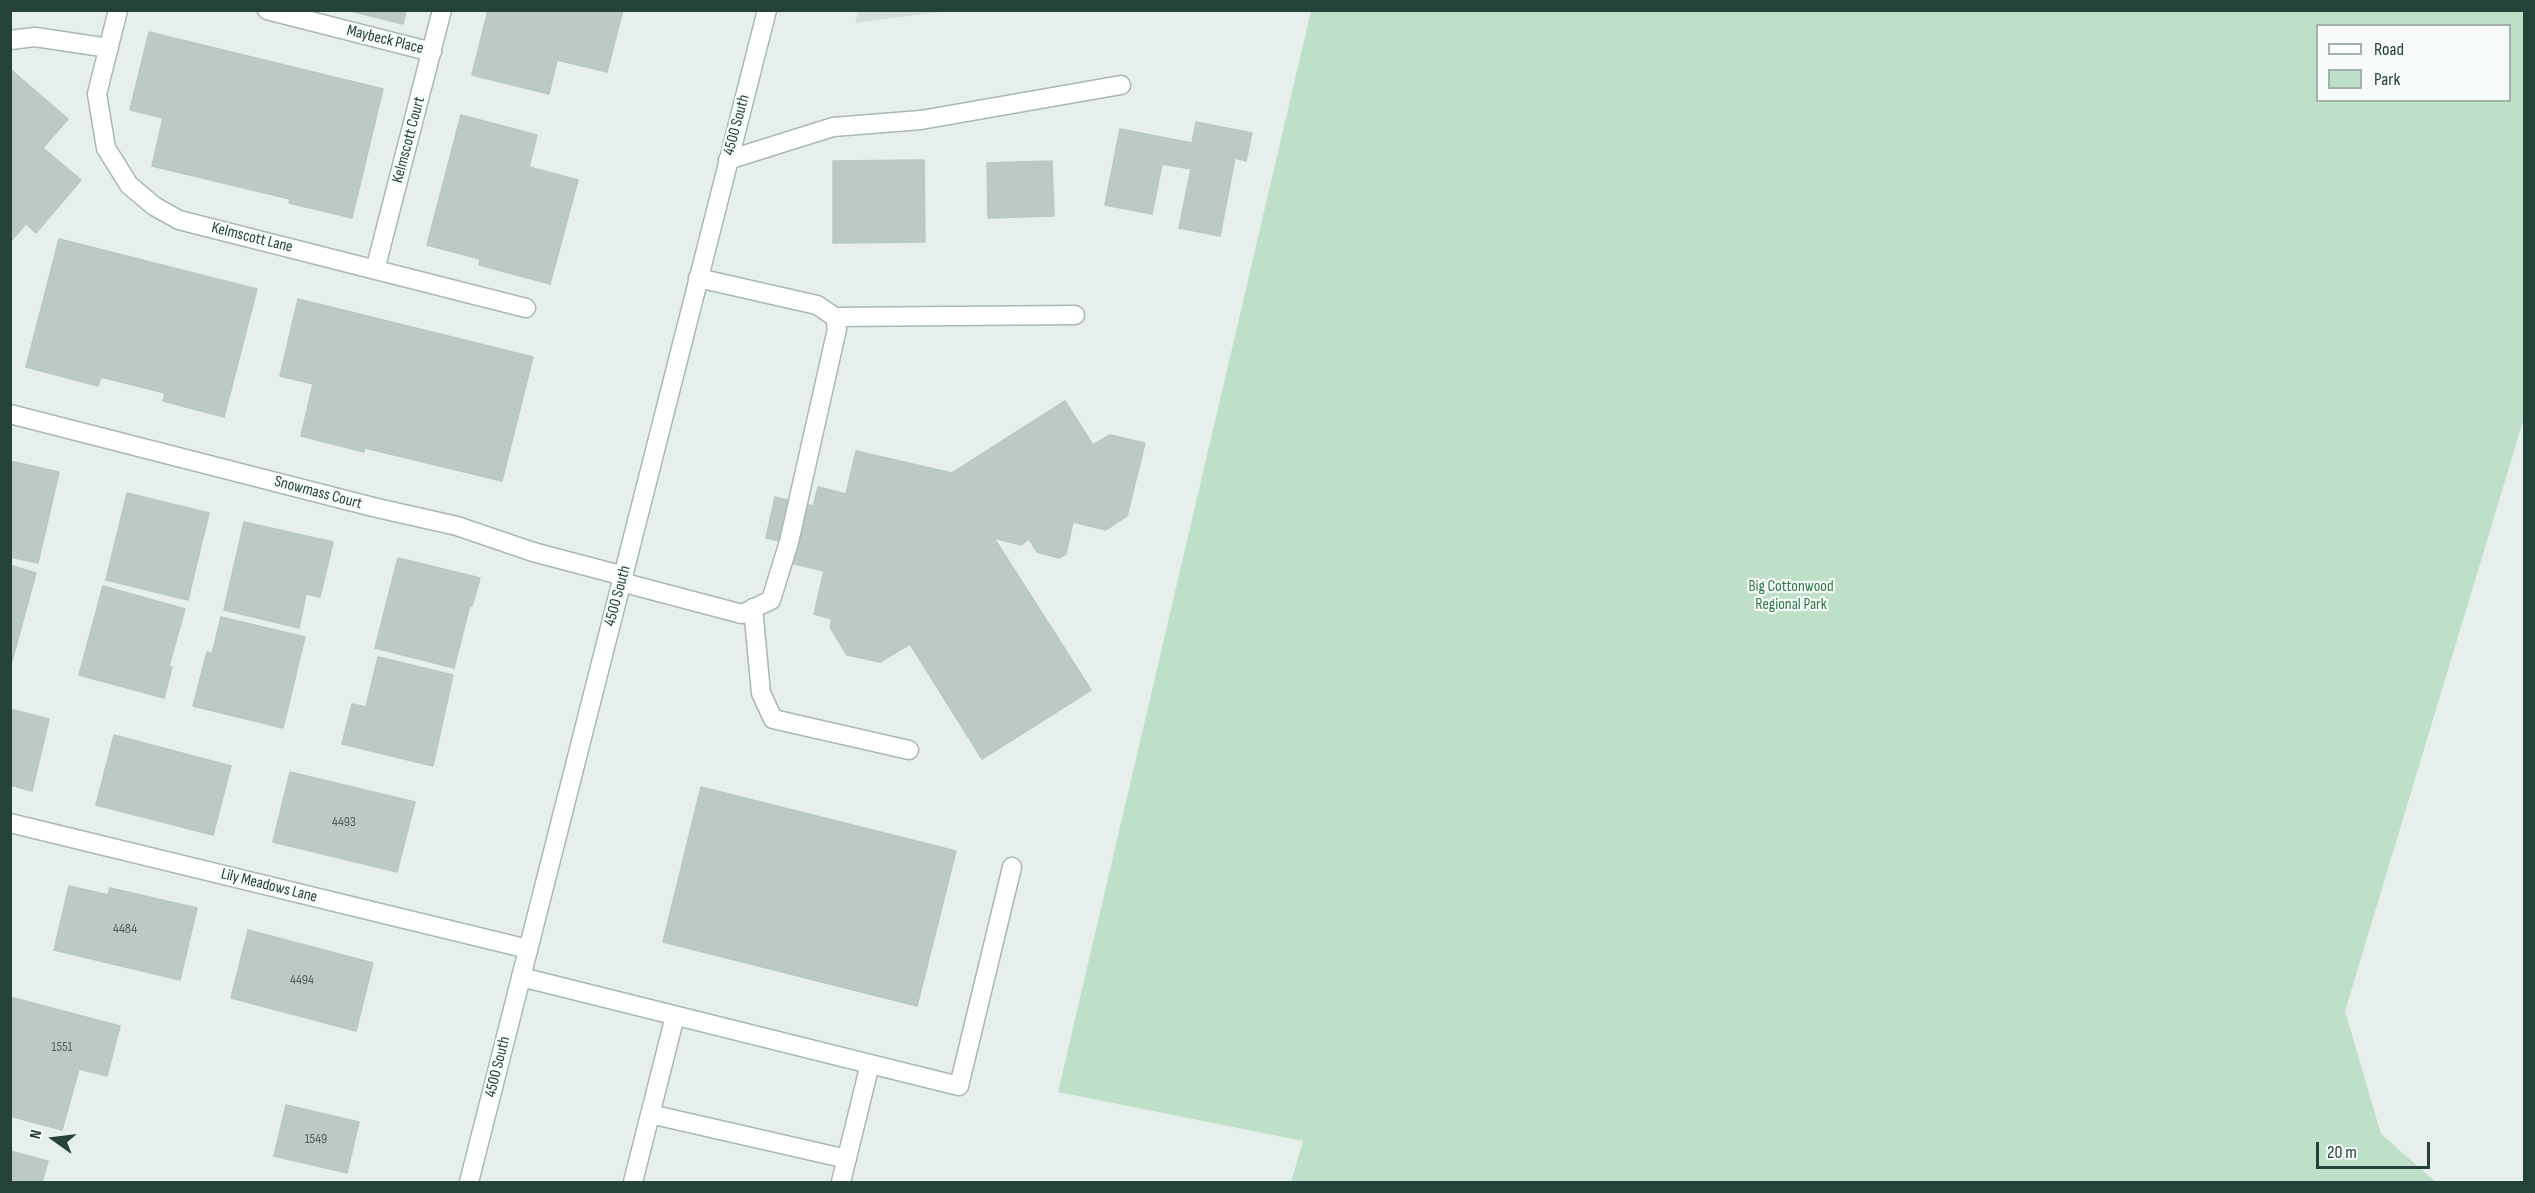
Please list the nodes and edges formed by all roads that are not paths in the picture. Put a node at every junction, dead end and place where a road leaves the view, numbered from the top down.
1 (118, 10) edge
2 (267, 10) edge
3 (442, 10) edge
4 (767, 10) edge
5 (10, 40) edge
6 (109, 48) junction
7 (432, 52) junction
8 (1121, 85) dead end
9 (728, 160) junction
10 (375, 270) junction
11 (699, 278) junction
12 (526, 308) dead end
13 (1075, 315) dead end
14 (835, 317) junction
15 (10, 414) edge
16 (623, 579) junction
17 (753, 608) junction
18 (909, 750) dead end
19 (10, 823) edge
20 (1012, 867) dead end
21 (528, 949) junction
22 (521, 977) junction
23 (675, 1016) junction
24 (870, 1064) junction
25 (650, 1114) junction
26 (847, 1159) junction
27 (469, 1182) edge
28 (633, 1182) edge
29 (841, 1182) edge

1 - 6 street, Kelmscott Lane
2 - 7 street, Maybeck Place
3 - 7 street, Kelmscott Court
4 - 9 street, 4500 South
5 - 6 street
6 - 10 street, Kelmscott Lane
7 - 10 street, Kelmscott Court
8 - 9 street
9 - 11 street, 4500 South
10 - 12 street, Kelmscott Lane
11 - 14 street
11 - 16 street, 4500 South
13 - 14 street
14 - 17 street
15 - 16 street, Snowmass Court
16 - 17 street, Snowmass Court
16 - 21 street, 4500 South
17 - 18 street
19 - 21 street, Lily Meadows Lane
20 - 24 street
21 - 22 street, 4500 South
22 - 23 street
22 - 27 street, 4500 South
23 - 24 street
23 - 25 street
24 - 26 street
25 - 26 street
25 - 28 street
26 - 29 street

